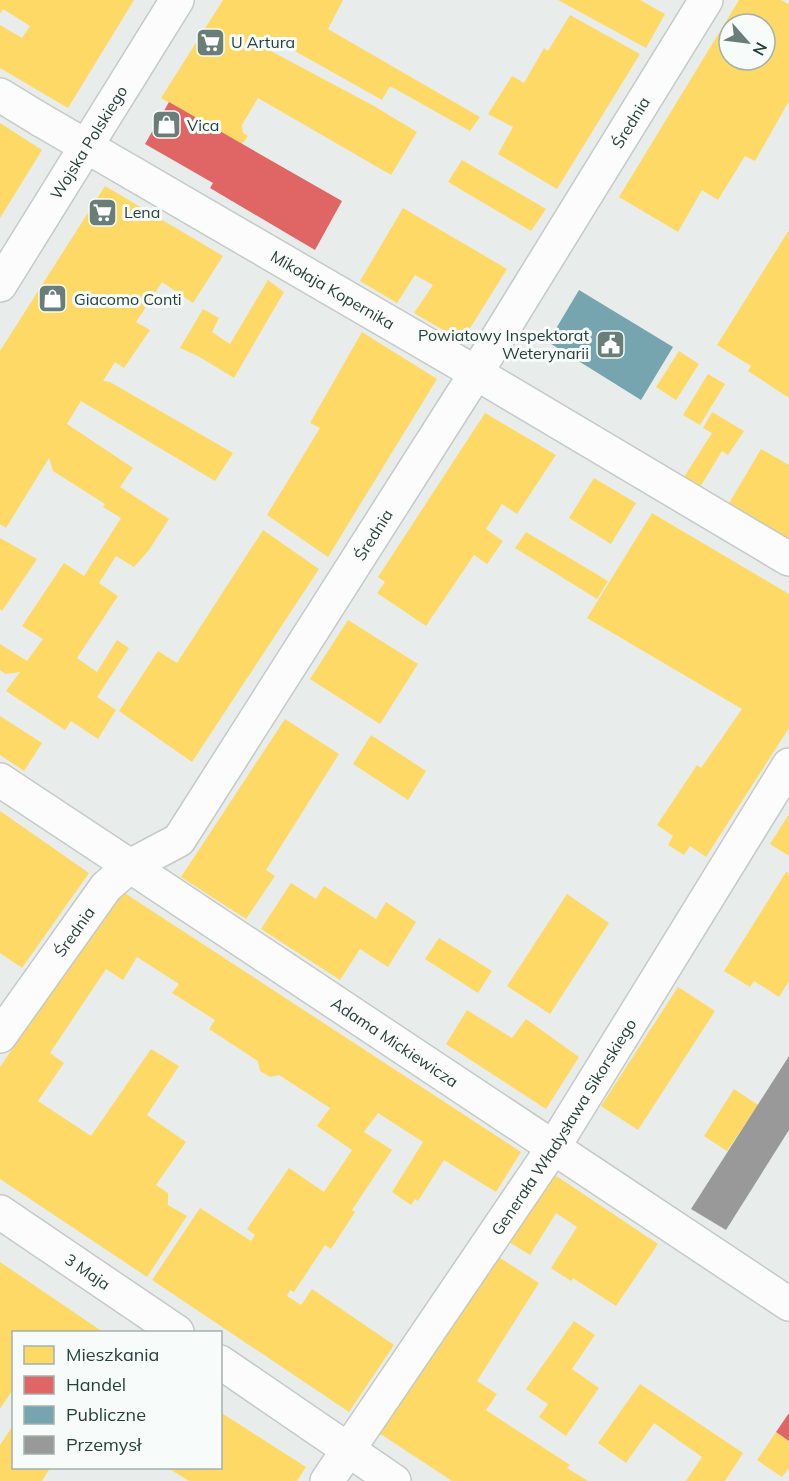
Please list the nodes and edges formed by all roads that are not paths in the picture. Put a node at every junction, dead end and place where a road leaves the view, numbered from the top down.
1 (177, 0) edge
2 (706, 0) edge
3 (0, 95) edge
4 (87, 146) junction
5 (0, 285) edge
6 (476, 373) junction
7 (789, 559) edge
8 (789, 765) edge
9 (0, 780) edge
10 (130, 866) junction
11 (0, 1036) edge
12 (553, 1148) junction
13 (0, 1212) edge
14 (789, 1304) edge
15 (176, 1331) edge
16 (222, 1363) edge
17 (349, 1450) junction
18 (327, 1481) edge
19 (394, 1481) edge

1 - 4 street, Wojska Polskiego
2 - 6 street, Średnia
3 - 4 street, Mikołaja Kopernika
4 - 5 street, Wojska Polskiego
4 - 6 street, Mikołaja Kopernika
6 - 7 street, Mikołaja Kopernika
6 - 10 street, Średnia
8 - 12 street, Generała Władysława Sikorskiego
9 - 10 street, Adama Mickiewicza
10 - 11 street, Średnia
10 - 12 street, Adama Mickiewicza
12 - 14 street, Adama Mickiewicza
12 - 17 street, Generała Władysława Sikorskiego
13 - 15 street, 3 Maja
16 - 17 street
17 - 18 street, Generała Władysława Sikorskiego
17 - 19 street

